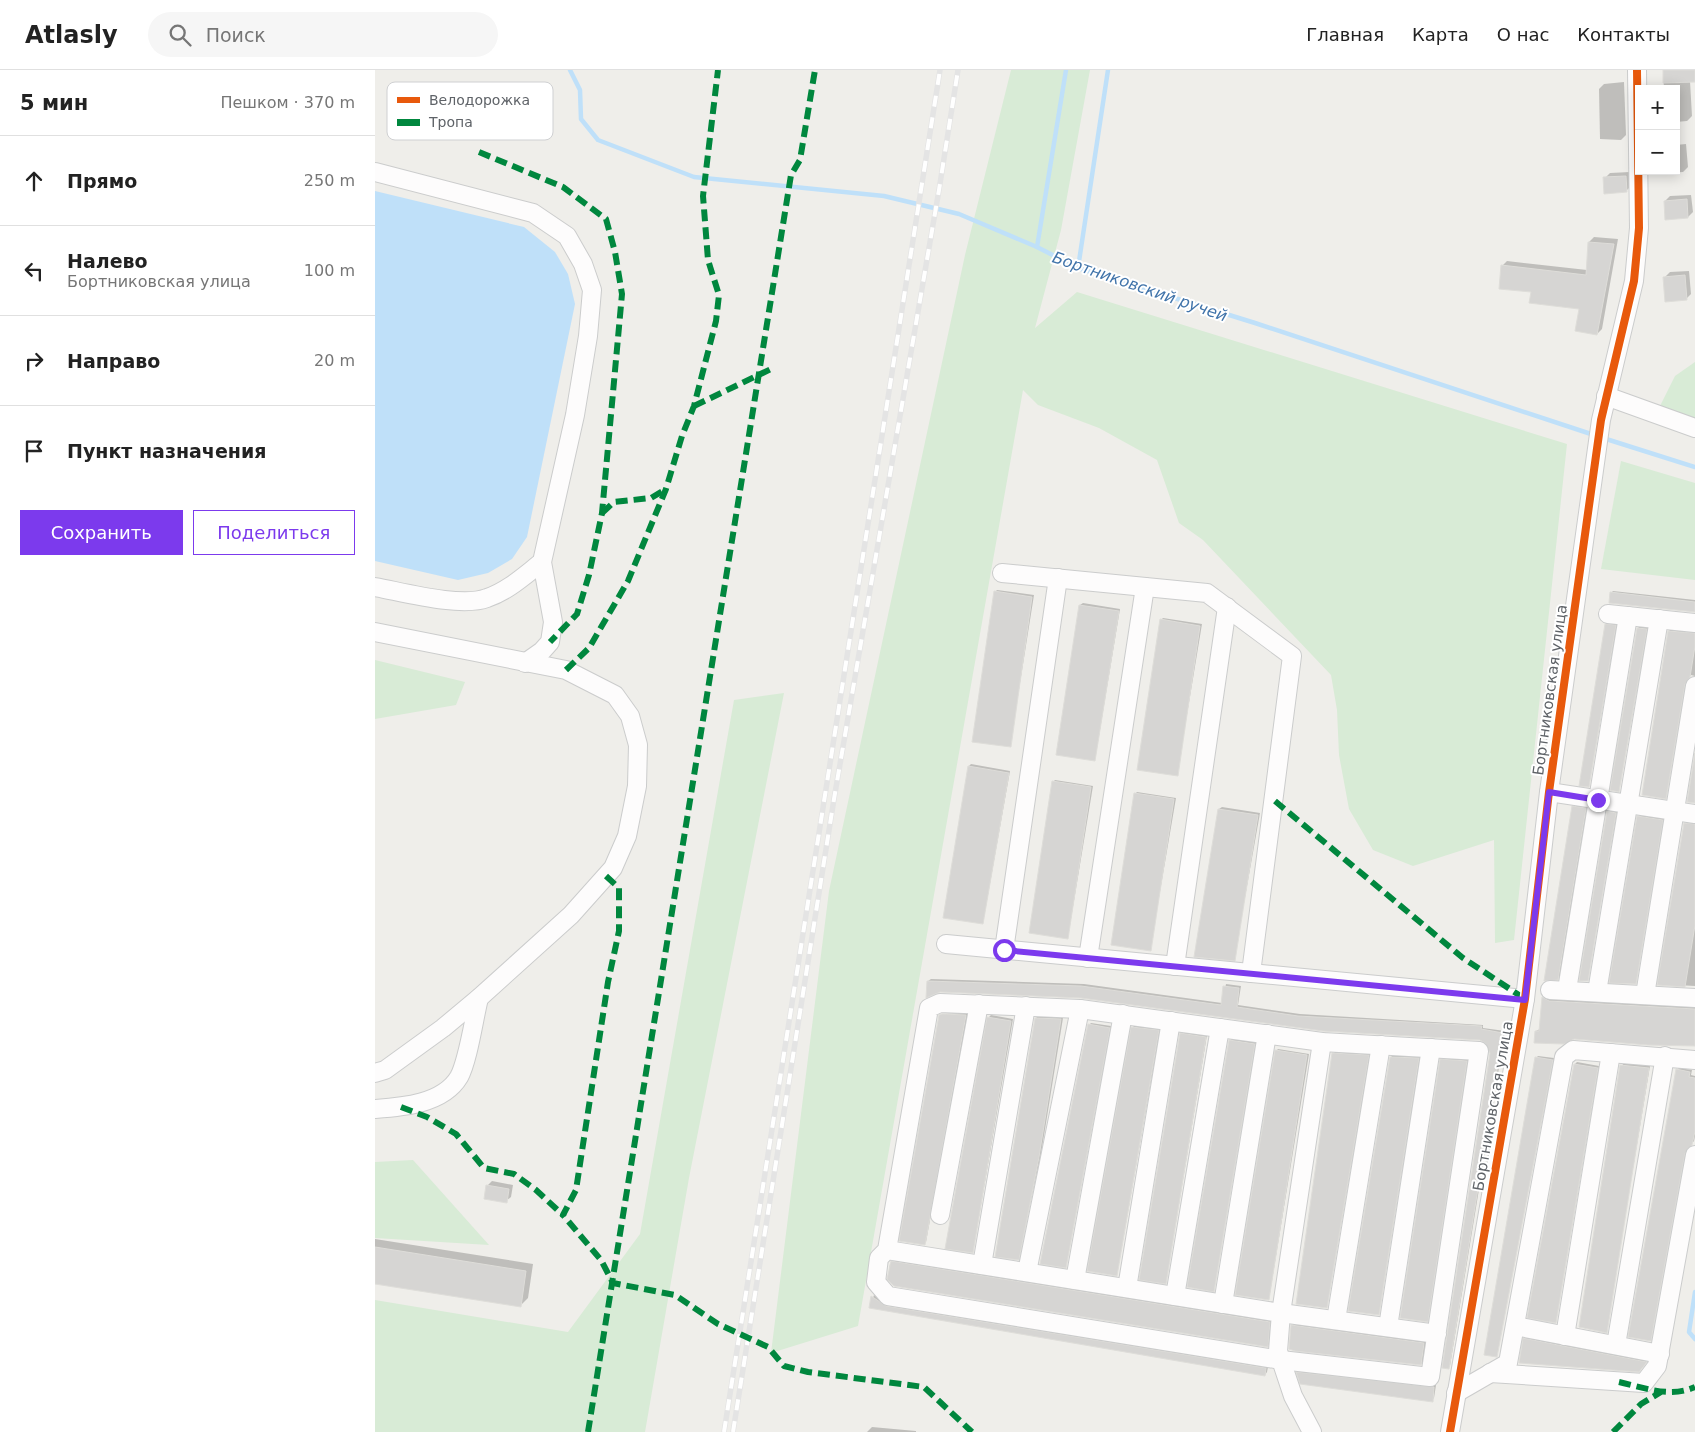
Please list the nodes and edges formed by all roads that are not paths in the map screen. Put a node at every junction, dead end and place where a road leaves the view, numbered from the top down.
1 (1637, 70) edge
2 (375, 172) edge
3 (1606, 396) junction
4 (1695, 428) edge
5 (542, 562) junction
6 (1001, 573) dead end
7 (1059, 578) junction
8 (375, 586) edge
9 (1145, 587) junction
10 (1227, 607) junction
11 (1608, 614) dead end
12 (1628, 616) junction
13 (1659, 619) junction
14 (1695, 623) edge
15 (375, 632) edge
16 (525, 662) junction
17 (1695, 686) edge
18 (1549, 792) junction
19 (1598, 800) junction
20 (1630, 804) junction
21 (1675, 811) junction
22 (1695, 814) edge
23 (946, 944) dead end
24 (1004, 950) junction
25 (1088, 958) junction
26 (1175, 966) junction
27 (1251, 973) junction
28 (1550, 990) dead end
29 (1567, 990) junction
30 (1597, 992) junction
31 (1645, 995) junction
32 (1695, 995) edge
33 (479, 998) junction
34 (1525, 1000) junction
35 (979, 1004) junction
36 (1026, 1006) junction
37 (1080, 1009) junction
38 (1123, 1014) junction
39 (1171, 1021) junction
40 (1221, 1028) junction
41 (1267, 1034) junction
42 (1322, 1042) junction
43 (1381, 1045) junction
44 (1431, 1048) junction
45 (1611, 1053) junction
46 (1665, 1056) junction
47 (1695, 1060) edge
48 (375, 1074) edge
49 (375, 1109) edge
50 (1695, 1156) edge
51 (940, 1215) dead end
52 (887, 1250) junction
53 (982, 1265) junction
54 (1027, 1272) junction
55 (1075, 1280) junction
56 (1127, 1288) junction
57 (1175, 1296) junction
58 (1223, 1304) junction
59 (1281, 1313) junction
60 (1336, 1320) junction
61 (1515, 1326) junction
62 (1388, 1327) junction
63 (1437, 1334) junction
64 (1565, 1336) junction
65 (1616, 1345) junction
66 (1660, 1354) junction
67 (1281, 1360) junction
68 (1490, 1373) junction
69 (1457, 1393) junction
70 (1313, 1432) edge
71 (1450, 1432) edge

1 - 3 street, Бортниковская улица
2 - 5 street
3 - 4 street
3 - 18 street, Бортниковская улица
5 - 8 street
5 - 16 street
6 - 7 street
7 - 9 street
7 - 24 street
9 - 10 street
9 - 25 street
10 - 26 street
10 - 27 street
11 - 12 street
12 - 13 street
12 - 19 street
13 - 14 street
13 - 20 street
15 - 16 street
16 - 33 street
17 - 21 street
18 - 19 street
18 - 34 street, Бортниковская улица
19 - 20 street
19 - 29 street
20 - 21 street
20 - 30 street
21 - 22 street
21 - 31 street
23 - 24 street
24 - 25 street
25 - 26 street
26 - 27 street
27 - 34 street
28 - 29 street
29 - 30 street
30 - 31 street
31 - 32 street
33 - 48 street
33 - 49 street
34 - 69 street, Бортниковская улица
35 - 36 street
35 - 51 street
35 - 52 street
36 - 37 street
36 - 53 street
37 - 38 street
37 - 54 street
38 - 39 street
38 - 55 street
39 - 40 street
39 - 56 street
40 - 41 street
40 - 57 street
41 - 42 street
41 - 58 street
42 - 43 street
42 - 59 street
43 - 44 street
43 - 60 street
44 - 62 street
44 - 63 street
45 - 46 street
45 - 61 street
45 - 64 street
46 - 47 street
46 - 65 street
50 - 66 street
52 - 53 street
52 - 67 street
53 - 54 street
54 - 55 street
55 - 56 street
56 - 57 street
57 - 58 street
58 - 59 street
59 - 60 street
59 - 67 street
60 - 62 street
61 - 64 street
61 - 68 street
62 - 63 street
63 - 67 street
64 - 65 street
65 - 66 street
66 - 68 street
67 - 70 street
68 - 69 street
69 - 71 street, Бортниковская улица

